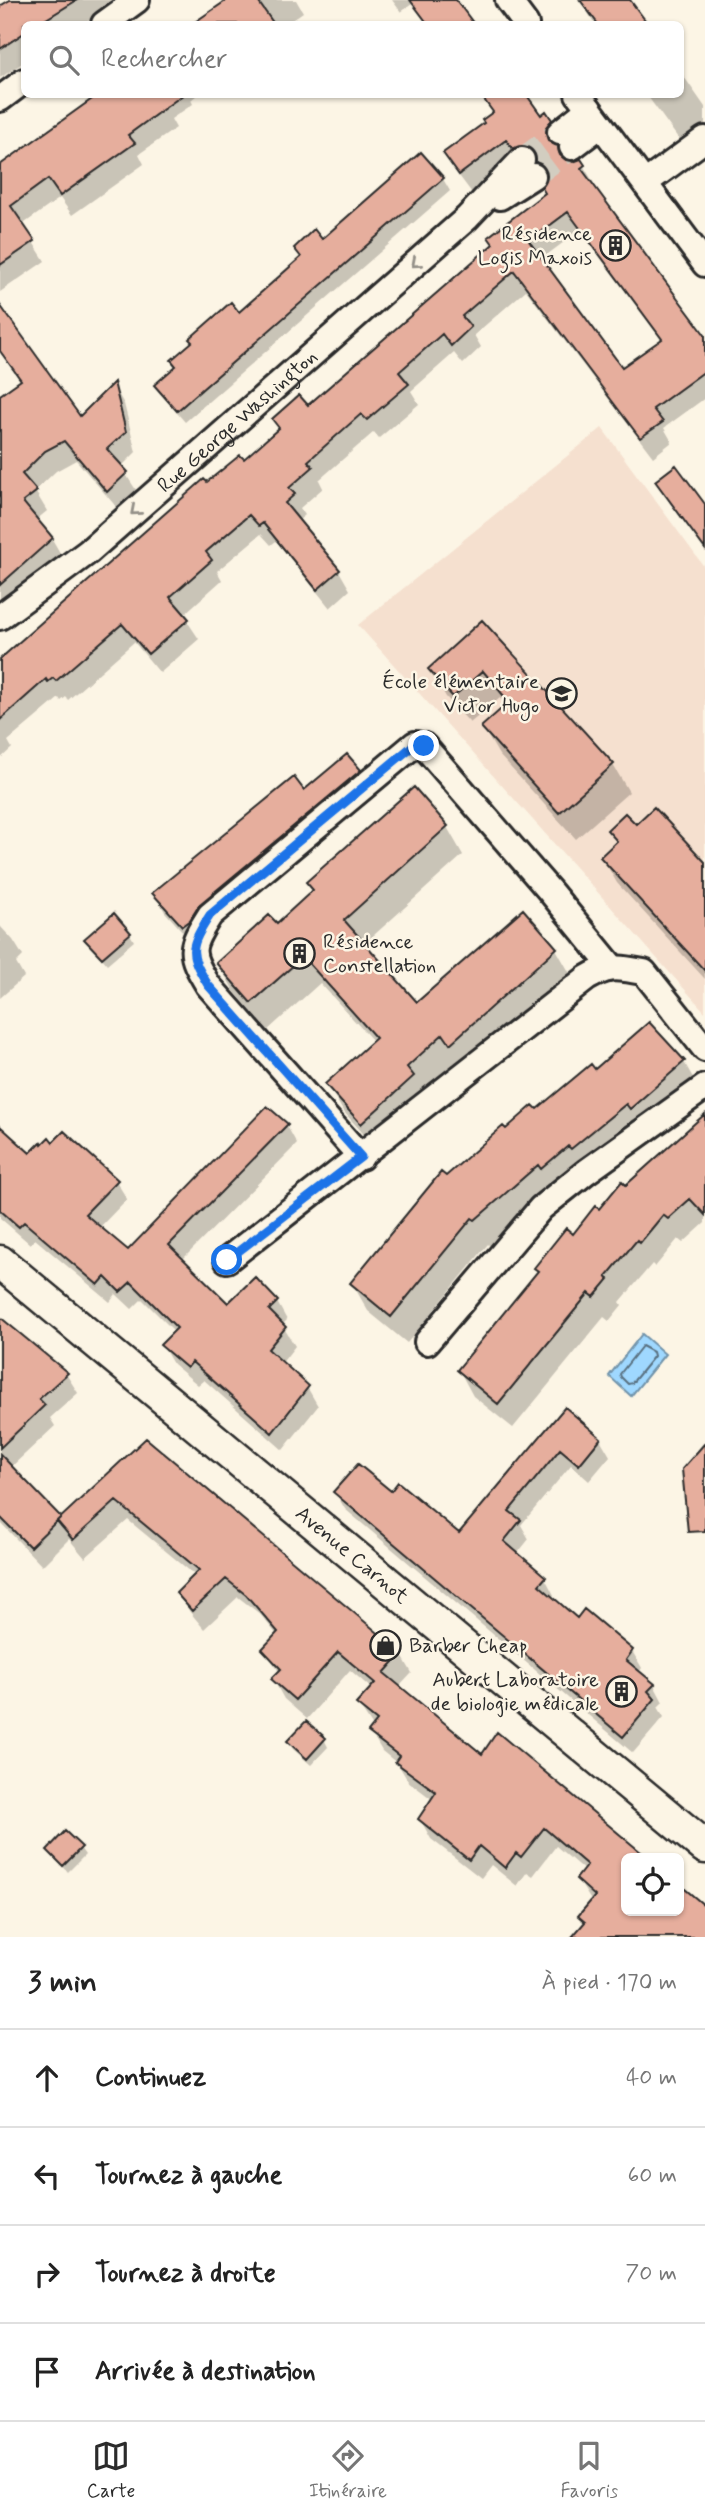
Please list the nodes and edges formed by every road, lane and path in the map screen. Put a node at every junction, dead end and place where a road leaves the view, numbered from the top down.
1 (137, 0) edge
2 (508, 0) edge
3 (108, 21) edge
4 (524, 21) edge
5 (21, 83) edge
6 (0, 99) edge
7 (589, 110) edge
8 (566, 139) tunnel mouth
9 (705, 139) edge
10 (527, 168) tunnel mouth
11 (645, 183) junction
12 (705, 264) edge
13 (0, 617) edge
14 (612, 967) junction
15 (705, 1049) edge
16 (705, 1087) edge
17 (361, 1157) junction
18 (227, 1260) dead end
19 (0, 1262) edge
20 (427, 1342) dead end
21 (705, 1847) edge

1 - 3 street
2 - 4 street
5 - 6 street
7 - 8 street
7 - 11 street
9 - 11 street
10 -> 13 street, Rue George Washington
11 - 12 street
14 - 15 street
14 - 17 street
14 - 17 street
16 - 20 street
17 - 18 street
19 - 21 street, Avenue Carnot

